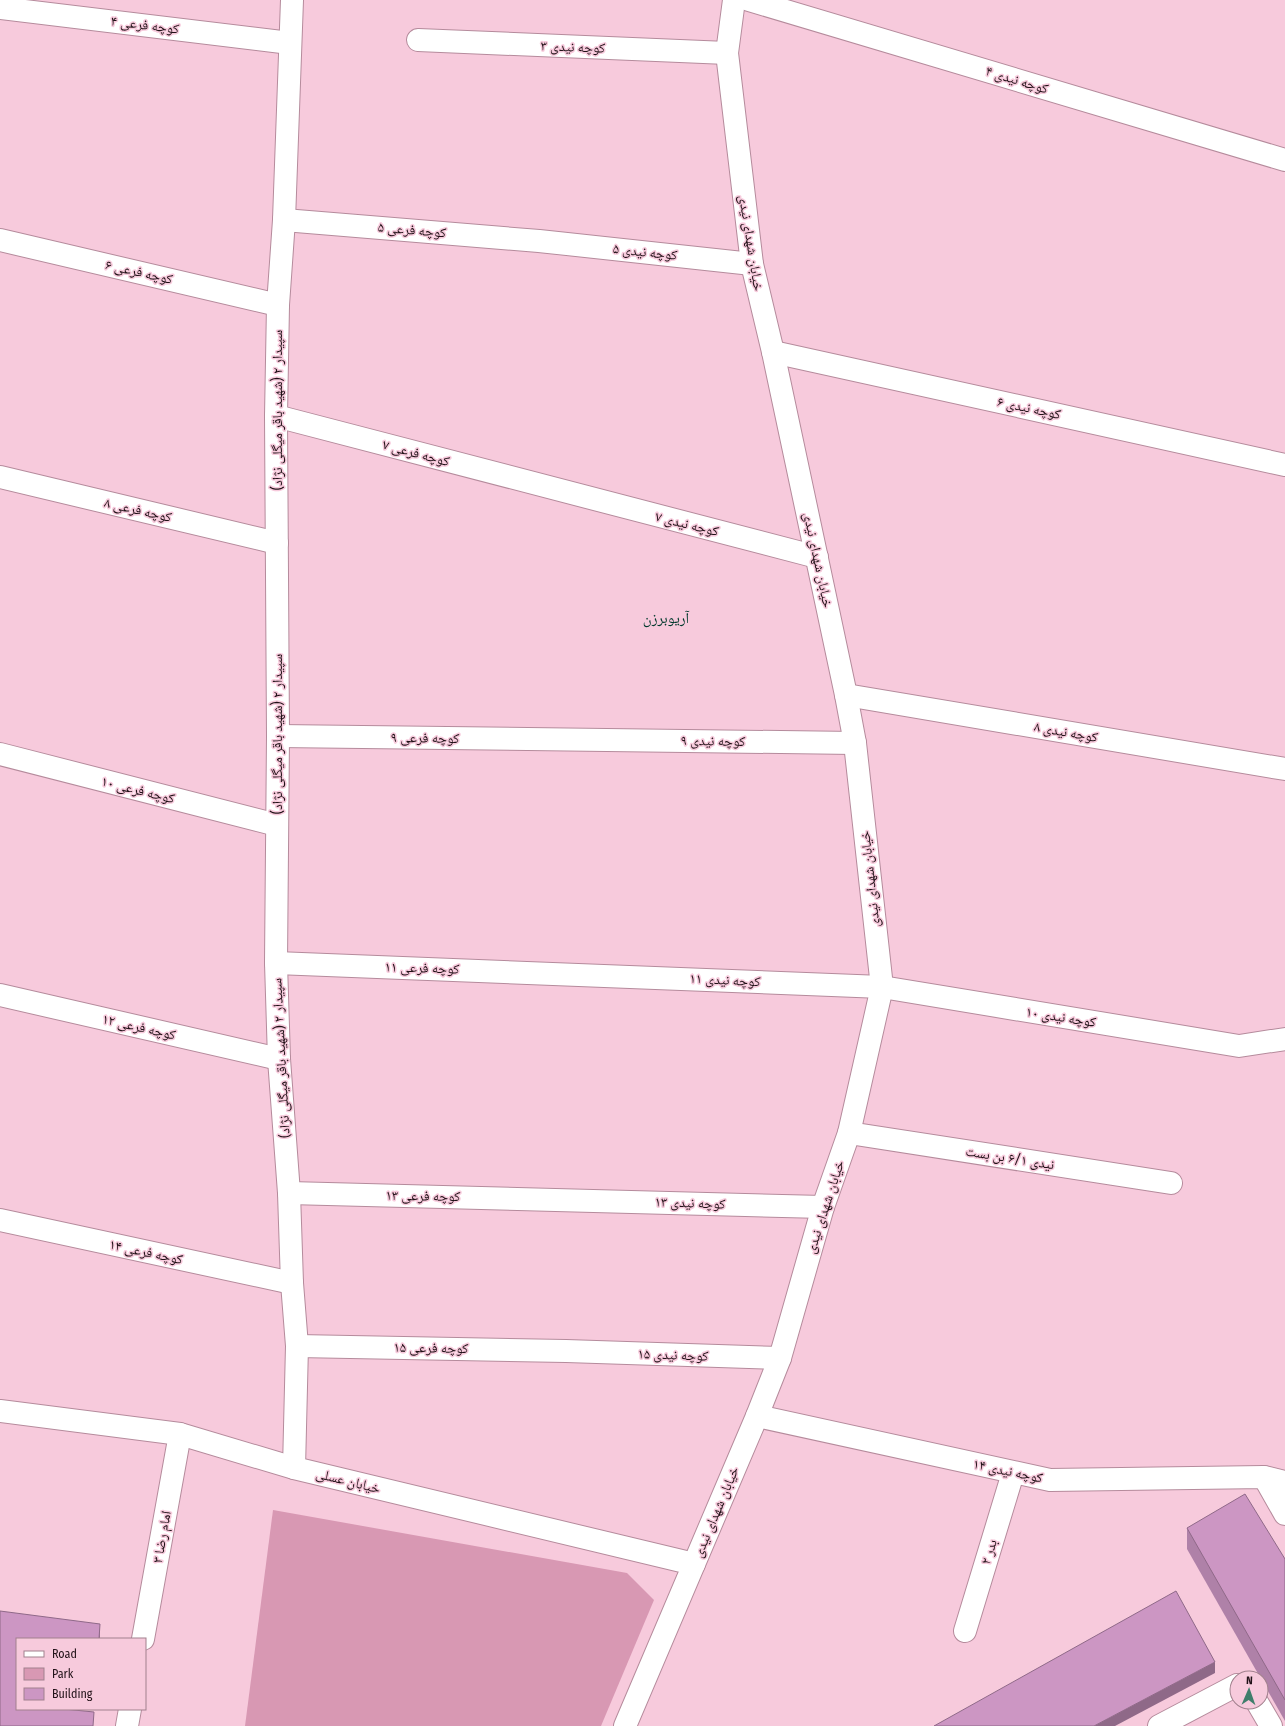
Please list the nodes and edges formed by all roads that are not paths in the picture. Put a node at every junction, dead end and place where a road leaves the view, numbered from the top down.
1 (292, 0) edge
2 (734, 0) edge
3 (749, 0) edge
4 (0, 8) edge
5 (418, 40) dead end
6 (290, 43) junction
7 (727, 53) junction
8 (1285, 160) edge
9 (284, 220) junction
10 (0, 240) edge
11 (539, 241) joint
12 (752, 264) junction
13 (278, 305) junction
14 (773, 352) junction
15 (276, 416) junction
16 (1285, 465) edge
17 (0, 477) edge
18 (556, 491) joint
19 (277, 543) junction
20 (817, 557) junction
21 (846, 694) junction
22 (278, 736) junction
23 (572, 739) joint
24 (855, 743) junction
25 (0, 754) edge
26 (1285, 769) edge
27 (277, 825) junction
28 (276, 963) junction
29 (568, 974) joint
30 (882, 987) junction
31 (0, 995) edge
32 (1285, 1039) edge
33 (279, 1059) junction
34 (849, 1133) junction
35 (1171, 1183) dead end
36 (289, 1193) junction
37 (558, 1199) joint
38 (823, 1207) junction
39 (0, 1220) edge
40 (292, 1283) junction
41 (297, 1346) junction
42 (566, 1351) joint
43 (780, 1358) junction
44 (0, 1411) edge
45 (757, 1416) junction
46 (180, 1434) junction
47 (294, 1468) junction
48 (1013, 1473) junction
49 (1264, 1477) junction
50 (1285, 1482) edge
51 (1285, 1514) edge
52 (694, 1564) junction
53 (965, 1631) dead end
54 (143, 1638) edge
55 (1229, 1689) edge
56 (130, 1710) edge
57 (1262, 1710) edge
58 (127, 1726) edge
59 (625, 1726) edge
60 (1160, 1726) edge
61 (1271, 1726) edge

1 - 6 street, سپیدار ۲ (شهید باقر میگلی نژاد)
2 - 7 street, خیابان شهدای نیدی
3 - 8 street, کوچه نیدی ۴
4 - 6 street, کوچه فرعی ۴
5 - 7 street, کوچه نیدی ۳
6 - 9 street, سپیدار ۲ (شهید باقر میگلی نژاد)
7 - 12 street, خیابان شهدای نیدی
9 - 11 street, کوچه فرعی ۵
9 - 13 street, سپیدار ۲ (شهید باقر میگلی نژاد)
10 - 13 street, کوچه فرعی ۶
11 - 12 street, کوچه نیدی ۵
12 - 14 street, خیابان شهدای نیدی
13 - 15 street, سپیدار ۲ (شهید باقر میگلی نژاد)
14 - 16 street, کوچه نیدی ۶
14 - 20 street, خیابان شهدای نیدی
15 - 18 street, کوچه فرعی ۷
15 - 19 street, سپیدار ۲ (شهید باقر میگلی نژاد)
17 - 19 street, کوچه فرعی ۸
18 - 20 street, کوچه نیدی ۷
19 - 22 street, سپیدار ۲ (شهید باقر میگلی نژاد)
20 - 21 street, خیابان شهدای نیدی
21 - 24 street, خیابان شهدای نیدی
21 - 26 street, کوچه نیدی ۸
22 - 23 street, کوچه فرعی ۹
22 - 27 street, سپیدار ۲ (شهید باقر میگلی نژاد)
23 - 24 street, کوچه نیدی ۹
24 - 30 street, خیابان شهدای نیدی
25 - 27 street, کوچه فرعی ۱۰
27 - 28 street, سپیدار ۲ (شهید باقر میگلی نژاد)
28 - 29 street, کوچه فرعی ۱۱
28 - 33 street, سپیدار ۲ (شهید باقر میگلی نژاد)
29 - 30 street, کوچه نیدی ۱۱
30 - 32 street, کوچه نیدی ۱۰
30 - 34 street, خیابان شهدای نیدی
31 - 33 street, کوچه فرعی ۱۲
33 - 36 street, سپیدار ۲ (شهید باقر میگلی نژاد)
34 - 35 street, نیدی ۶/۱ بن بست
34 - 38 street, خیابان شهدای نیدی
36 - 37 street, کوچه فرعی ۱۳
36 - 40 street, سپیدار ۲ (شهید باقر میگلی نژاد)
37 - 38 street, کوچه نیدی ۱۳
38 - 43 street, خیابان شهدای نیدی
39 - 40 street, کوچه فرعی ۱۴
40 - 41 street, سپیدار ۲ (شهید باقر میگلی نژاد)
41 - 42 street, کوچه فرعی ۱۵
41 - 47 street, سپیدار ۲ (شهید باقر میگلی نژاد)
42 - 43 street, کوچه نیدی ۱۵
43 - 45 street, خیابان شهدای نیدی
44 - 46 street, خیابان عسلی
45 - 48 street, کوچه نیدی ۱۴
45 - 52 street, خیابان شهدای نیدی
46 - 47 street, خیابان عسلی
46 - 54 street, امام رضا ۳
47 - 52 street, خیابان عسلی
48 - 49 street, کوچه نیدی ۱۴
48 - 53 street, بدر ۲
49 - 50 street, کوچه نیدی ۱۴
49 - 51 street
52 - 59 street, خیابان شهدای نیدی
55 - 60 street
56 - 58 street
57 - 61 street

